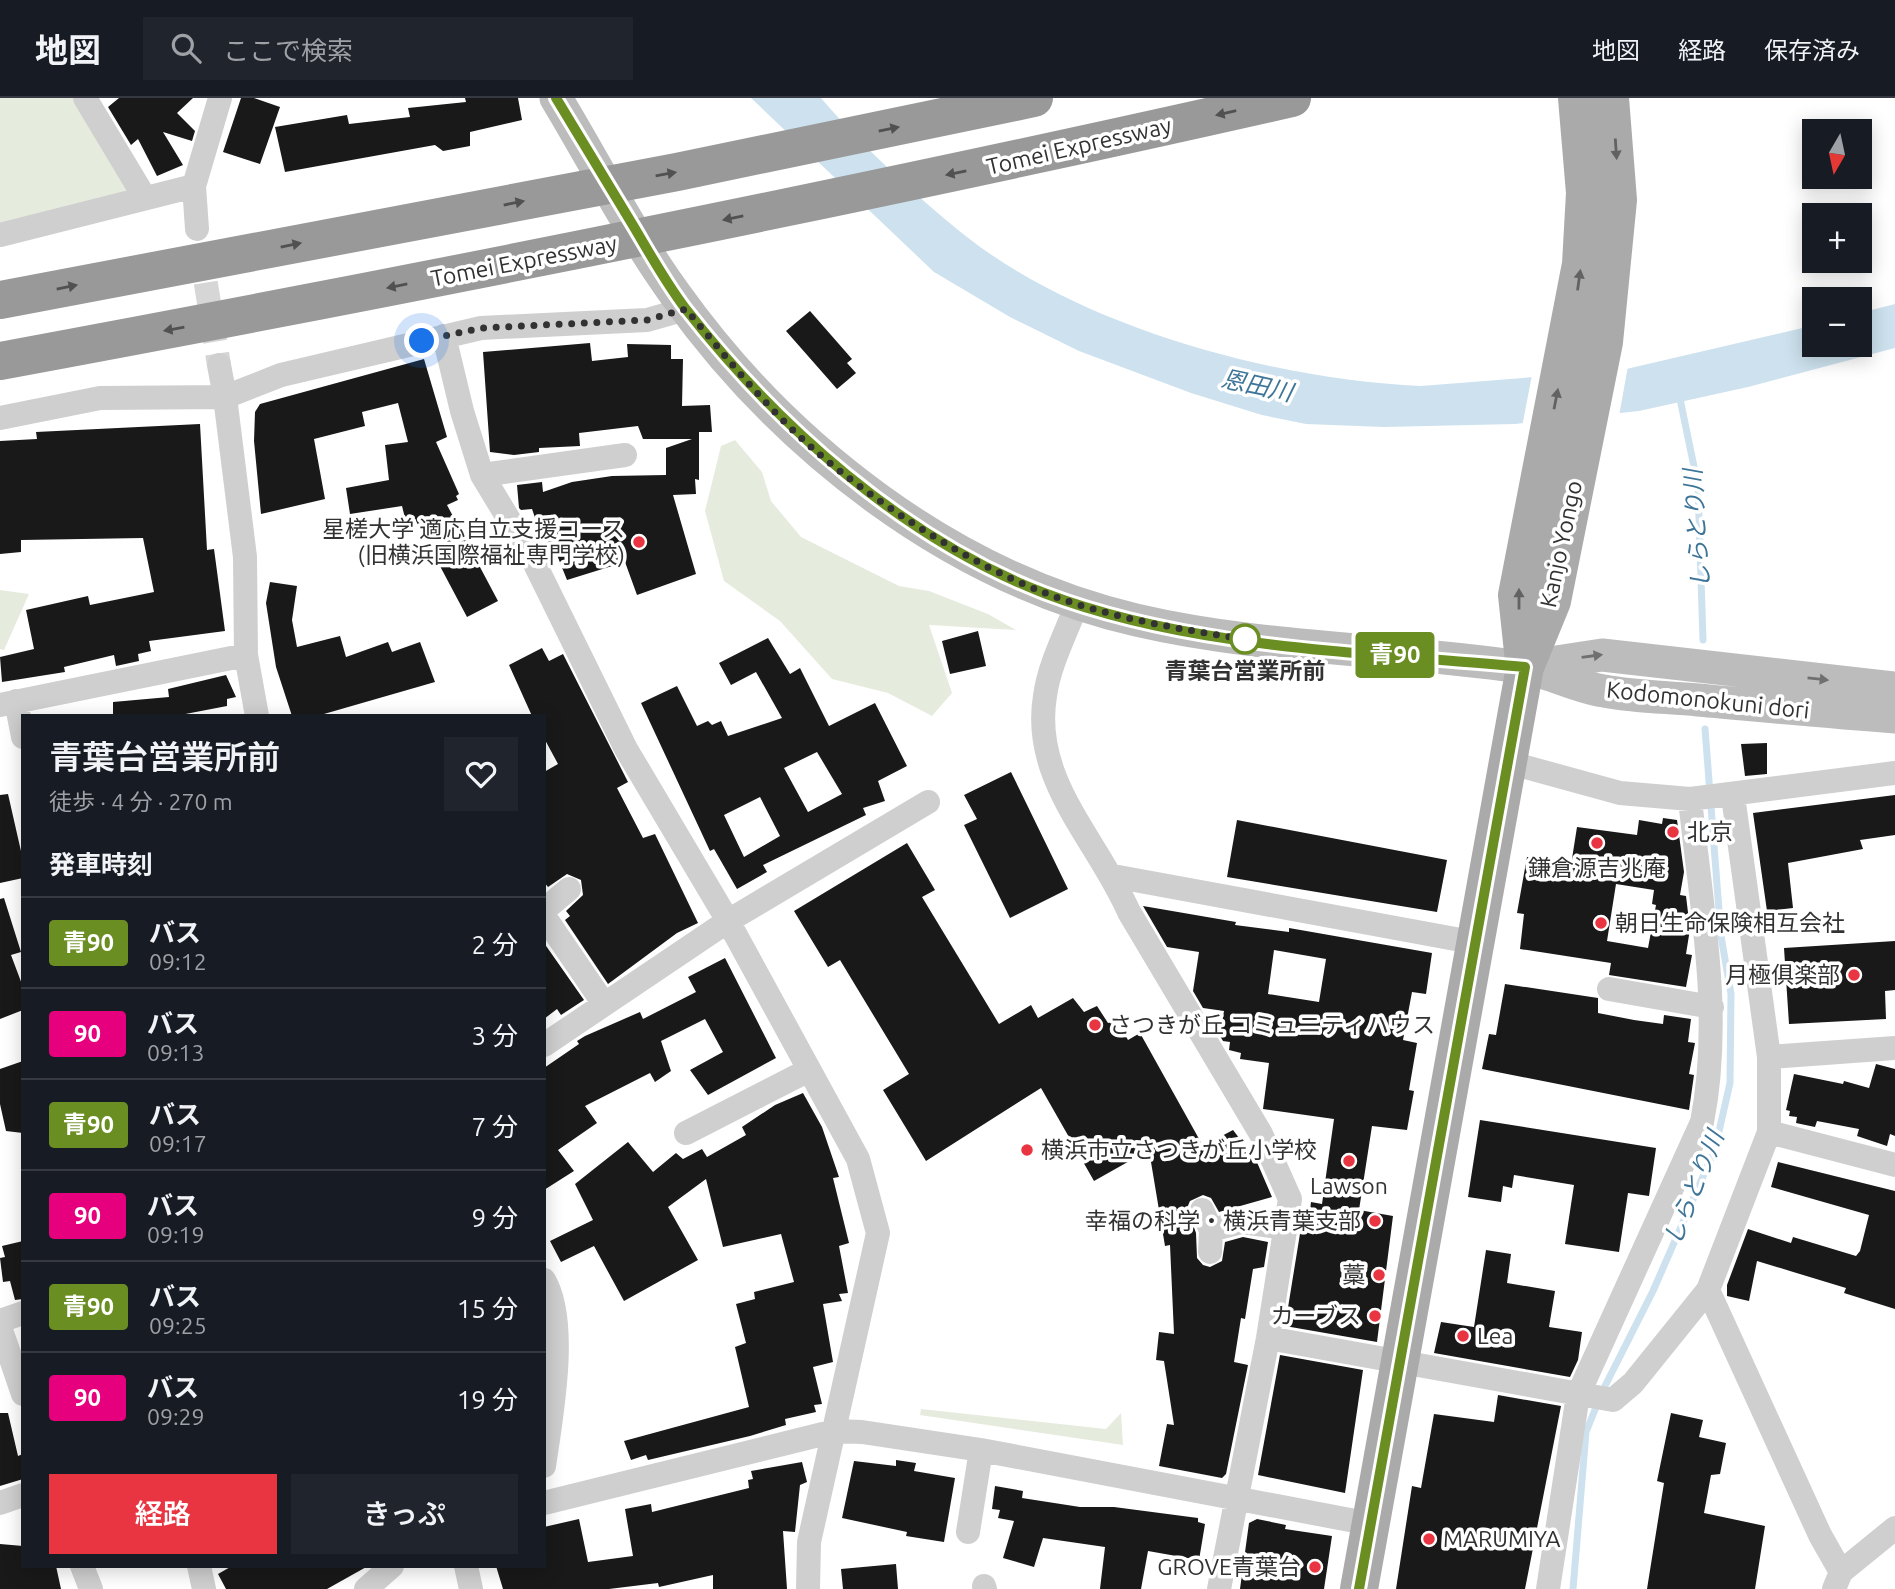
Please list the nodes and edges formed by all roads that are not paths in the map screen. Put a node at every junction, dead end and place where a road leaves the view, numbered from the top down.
1 (85, 98) edge
2 (220, 98) edge
3 (556, 98) edge
4 (1034, 98) edge
5 (1292, 98) edge
6 (1577, 98) edge
7 (1610, 98) edge
8 (194, 186) junction
9 (145, 198) junction
10 (197, 229) tunnel mouth
11 (0, 235) edge
12 (0, 300) edge
13 (686, 309) junction
14 (444, 336) junction
15 (0, 361) edge
16 (219, 365) tunnel mouth
17 (225, 397) junction
18 (0, 418) edge
19 (1564, 450) junction
20 (625, 455) dead end
21 (482, 475) junction
22 (1077, 604) junction
23 (246, 654) junction
24 (1525, 667) junction
25 (1895, 688) edge
26 (8, 703) edge
27 (257, 714) edge
28 (1895, 717) edge
29 (21, 732) edge
30 (1507, 762) junction
31 (1895, 773) edge
32 (1733, 796) junction
33 (1690, 799) junction
34 (928, 802) dead end
35 (1113, 876) junction
36 (569, 889) dead end
37 (546, 908) edge
38 (546, 919) edge
39 (728, 921) junction
40 (1477, 943) junction
41 (1609, 989) dead end
42 (604, 1004) junction
43 (1712, 1007) junction
44 (546, 1044) edge
45 (1895, 1048) edge
46 (1769, 1057) junction
47 (809, 1070) junction
48 (699, 1132) dead end
49 (1769, 1132) junction
50 (1895, 1165) edge
51 (1285, 1228) junction
52 (1208, 1231) dead end
53 (546, 1286) edge
54 (1708, 1290) junction
55 (21, 1314) edge
56 (0, 1321) edge
57 (0, 1327) edge
58 (549, 1332) edge
59 (1268, 1338) junction
60 (1401, 1361) junction
61 (21, 1388) edge
62 (1582, 1394) junction
63 (835, 1431) junction
64 (981, 1450) junction
65 (546, 1452) edge
66 (21, 1496) edge
67 (1237, 1497) junction
68 (0, 1503) edge
69 (546, 1503) edge
70 (1371, 1524) junction
71 (1895, 1528) edge
72 (968, 1532) dead end
73 (83, 1568) edge
74 (199, 1568) edge
75 (391, 1568) edge
76 (466, 1568) edge
77 (1838, 1580) edge
78 (91, 1589) edge
79 (204, 1589) edge
80 (366, 1589) edge
81 (471, 1589) edge
82 (808, 1589) edge
83 (1219, 1589) edge
84 (1359, 1589) edge
85 (1548, 1589) edge

1 - 9 street
2 - 8 street
3 - 13 main road, Kodomonokuni dori
12 -> 4 highway
5 -> 15 highway, Tomei Expressway
19 -> 6 main road, Kanjo Yongo
7 -> 19 main road, Kanjo Yongo
8 - 9 street
8 - 10 street
9 - 11 street
13 - 14 street
13 - 22 main road, Kodomonokuni dori
14 - 17 street
14 - 21 street
16 - 17 street
17 - 18 street
17 - 23 street
19 - 24 main road, Kanjo Yongo
20 - 21 street
21 - 39 street
22 - 24 main road, Kodomonokuni dori
22 - 35 street
23 - 26 street
23 - 27 street
24 -> 25 main road, Kodomonokuni dori
24 - 28 main road, Kodomonokuni dori
24 - 30 main road, Kanjo Yongo
26 - 29 street
30 - 33 street
30 - 40 main road, Kanjo Yongo
31 - 32 street
32 - 33 street
32 - 46 street
33 - 43 street
34 - 39 street
35 - 40 street
35 - 51 street
36 - 37 street
38 - 42 street
39 - 42 street
39 - 47 street
40 - 60 main road, Kanjo Yongo
41 - 43 street
42 - 44 street
43 - 62 street
45 - 46 street
46 - 49 street
47 - 48 street
47 - 63 street
49 - 50 street
49 - 54 street
51 - 52 street
51 - 59 street
53 - 58 street
54 - 62 street
54 - 77 street
55 - 56 street
57 - 61 street
58 - 65 street
59 - 60 street
59 - 67 street
60 - 62 street
60 - 70 main road, Kanjo Yongo
62 - 85 street
63 - 64 street
63 - 69 street
63 - 82 street
64 - 67 street
64 - 72 street
66 - 68 street
67 - 70 street
67 - 83 street
70 - 84 main road, Kanjo Yongo
71 - 77 street
73 - 78 street
74 - 79 street
75 - 80 street
76 - 81 street

